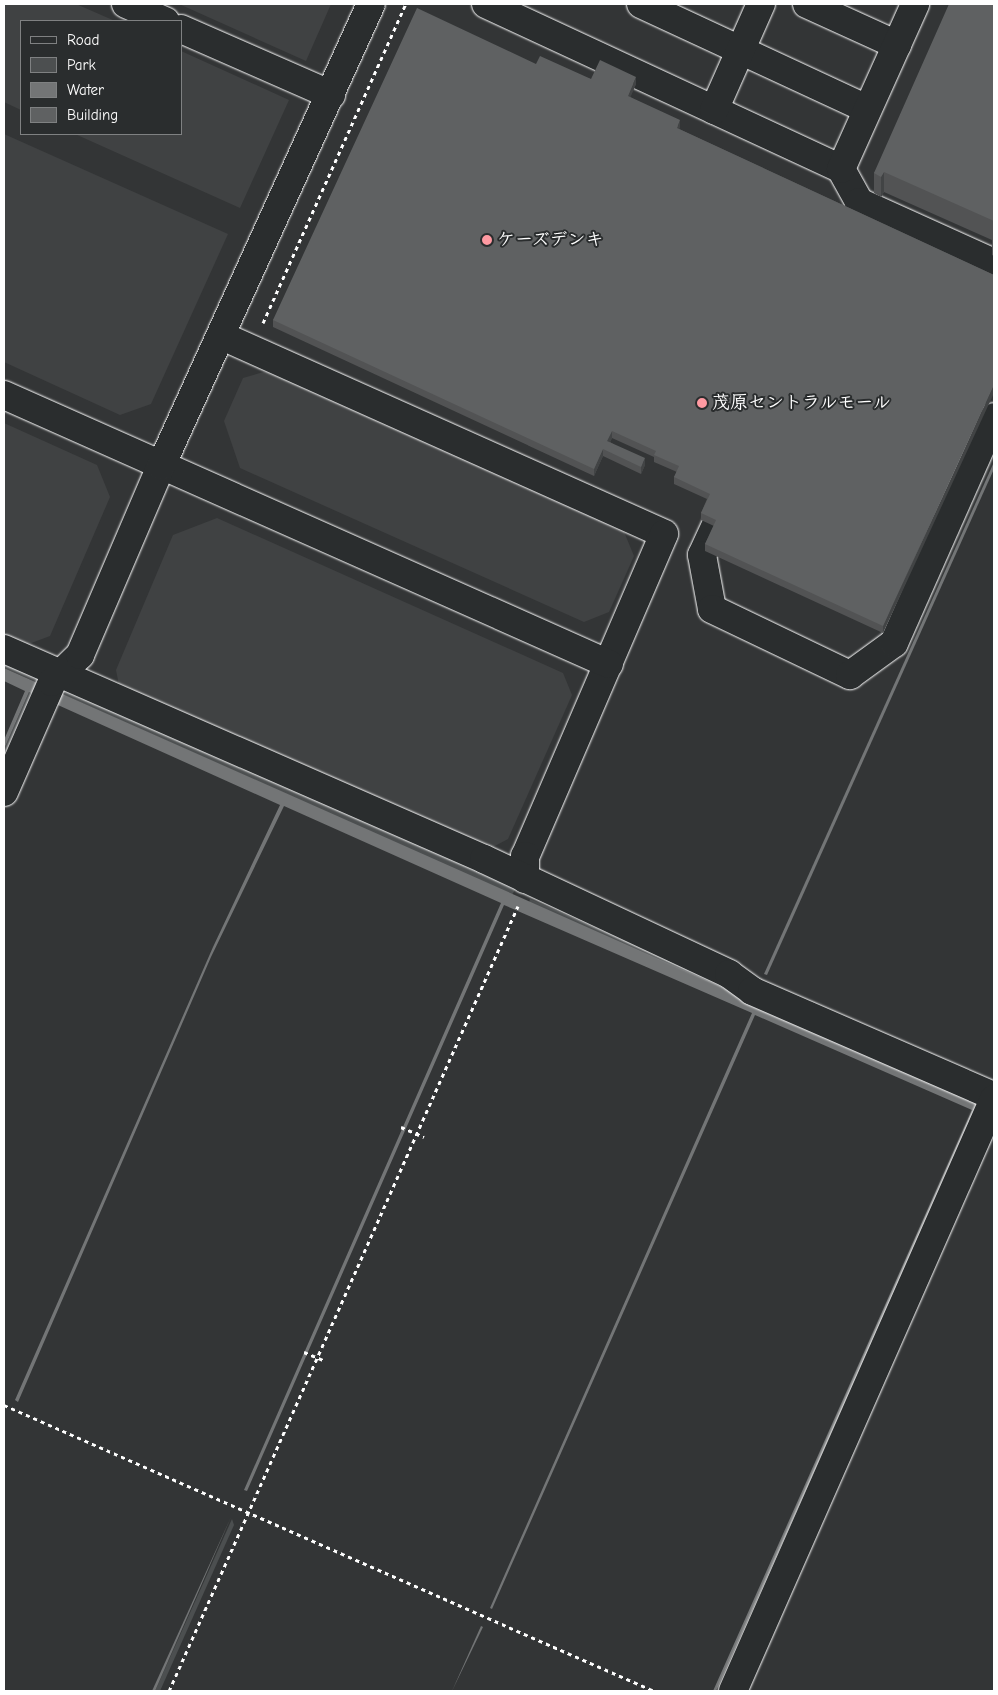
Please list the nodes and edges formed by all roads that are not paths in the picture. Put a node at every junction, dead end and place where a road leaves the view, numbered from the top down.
1 (126, 4) edge
2 (371, 4) edge
3 (486, 4) edge
4 (641, 4) edge
5 (761, 4) edge
6 (807, 4) edge
7 (915, 4) edge
8 (163, 20) edge
9 (182, 28) edge
10 (897, 45) junction
11 (740, 50) junction
12 (331, 95) junction
13 (867, 109) junction
14 (714, 110) junction
15 (841, 169) junction
16 (994, 263) edge
17 (222, 336) junction
18 (4, 395) edge
19 (994, 417) edge
20 (161, 466) junction
21 (737, 494) edge
22 (4, 649) edge
23 (609, 664) junction
24 (63, 674) junction
25 (4, 792) edge
26 (525, 879) junction
27 (994, 1098) edge
28 (733, 1691) edge

1 - 8 street
2 - 12 street
3 - 14 street
4 - 11 street
5 - 11 street
6 - 10 street
7 - 10 street
9 - 12 street
10 - 13 street
11 - 13 street
11 - 14 street
12 - 17 street
13 - 15 street
14 - 15 street
15 - 16 street
17 - 20 street
17 - 23 street
18 - 20 street
19 - 21 street
20 - 23 street
20 - 24 street
22 - 24 street
23 - 26 street
24 - 25 street
24 - 26 street
26 - 27 street
27 - 28 street

